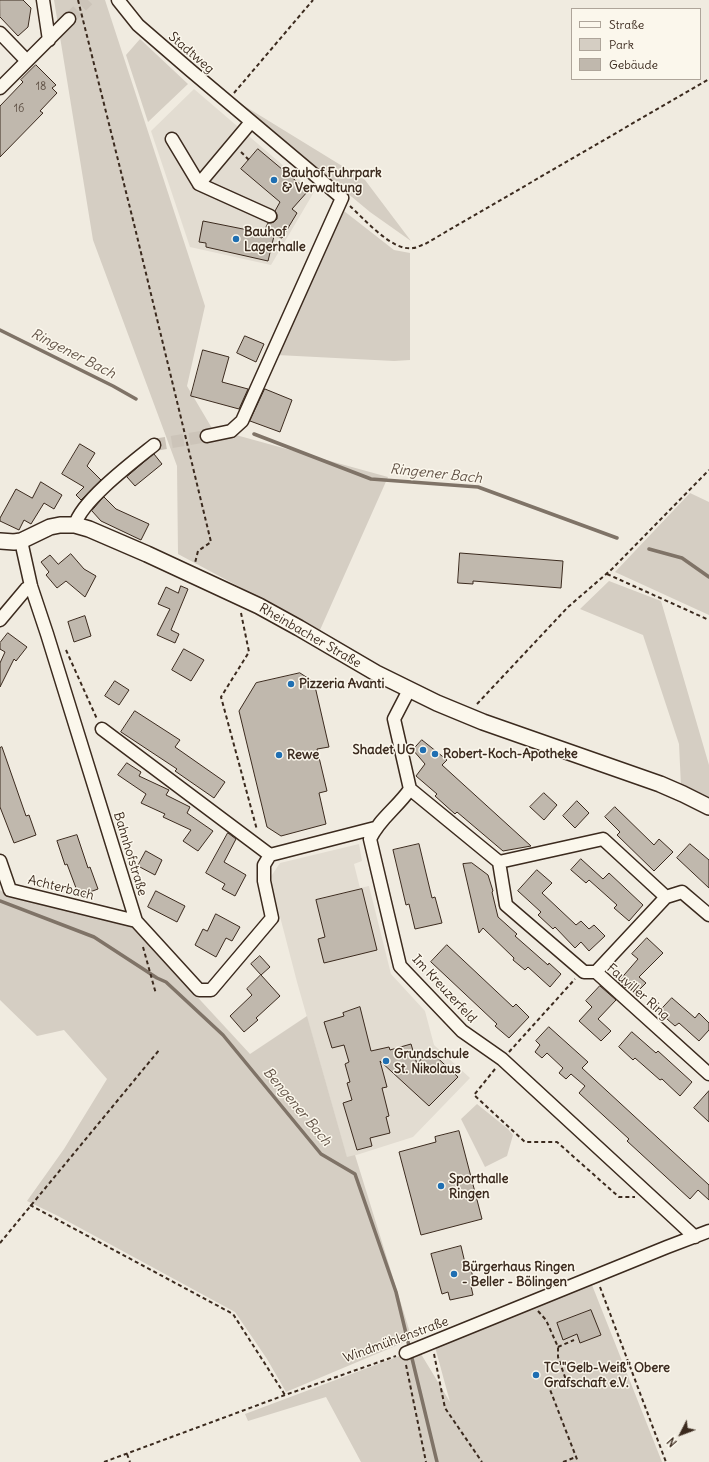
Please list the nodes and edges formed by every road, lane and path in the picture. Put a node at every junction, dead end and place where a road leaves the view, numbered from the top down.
1 (43, 0) edge
2 (78, 0) edge
3 (118, 0) edge
4 (313, 0) edge
5 (69, 19) tunnel mouth
6 (0, 33) edge
7 (49, 40) junction
8 (27, 61) junction
9 (709, 79) edge
10 (0, 88) edge
11 (227, 102) junction
12 (251, 122) junction
13 (172, 139) dead end
14 (199, 184) junction
15 (342, 198) junction
16 (270, 216) dead end
17 (207, 436) tunnel mouth
18 (154, 445) tunnel mouth
19 (709, 470) edge
20 (76, 525) junction
21 (0, 541) edge
22 (21, 541) junction
23 (195, 565) dead end
24 (607, 574) junction
25 (30, 586) junction
26 (238, 596) junction
27 (0, 620) edge
28 (709, 620) edge
29 (64, 648) dead end
30 (409, 690) junction
31 (466, 715) junction
32 (102, 729) joint
33 (410, 789) junction
34 (709, 807) edge
35 (375, 828) junction
36 (257, 830) dead end
37 (270, 855) junction
38 (0, 861) edge
39 (499, 862) junction
40 (666, 897) junction
41 (709, 915) edge
42 (136, 921) junction
43 (149, 967) dead end
44 (584, 972) junction
45 (596, 972) junction
46 (156, 994) dead end
47 (160, 1049) dead end
48 (502, 1059) junction
49 (709, 1074) edge
50 (652, 1198) junction
51 (30, 1205) junction
52 (709, 1231) edge
53 (695, 1237) junction
54 (0, 1243) edge
55 (596, 1276) junction
56 (531, 1303) junction
57 (574, 1340) dead end
58 (427, 1344) junction
59 (558, 1347) junction
60 (405, 1353) junction
61 (285, 1395) junction
62 (127, 1453) junction
63 (576, 1457) junction
64 (104, 1462) edge
65 (130, 1462) edge
66 (426, 1462) edge
67 (482, 1462) edge
68 (563, 1462) edge
69 (578, 1462) edge
70 (666, 1462) edge

1 - 7 street
2 - 23 path
3 - 11 street, Stadtweg
4 - 11 path
5 - 7 street
6 - 8 street
7 - 8 street
8 - 10 street
9 - 15 path
11 - 12 street, Stadtweg
12 - 14 street
12 - 15 street, Stadtweg
13 - 14 street
14 - 16 street
15 - 17 street
18 - 20 street
19 - 24 path
20 - 22 main road, Rheinbacher Straße
20 - 26 main road, Rheinbacher Straße
21 - 22 main road, Rheinbacher Straße
22 - 25 street, Bahnhofstraße
24 - 28 path
24 - 31 path
25 - 27 street
25 - 42 street, Bahnhofstraße
26 - 30 main road, Rheinbacher Straße
26 - 36 path
29 - 32 path
30 - 31 main road, Rheinbacher Straße
30 - 33 street
31 - 34 main road, Rheinbacher Straße
32 - 37 street
33 - 35 street
33 - 39 street
35 - 37 street
35 - 48 street, Im Kreuzerfeld
37 - 42 street, Bahnhofstraße
38 - 42 street, Achterbach
39 - 40 street
39 - 44 street
40 - 41 street
40 - 45 street
43 - 46 path
44 - 45 street, Fauviller Ring
44 - 48 path
45 - 49 street, Fauviller Ring
47 - 51 path
48 - 50 street, Im Kreuzerfeld
48 - 50 path
50 - 53 street, Im Kreuzerfeld
51 - 54 path
51 - 61 path
52 - 53 street
53 - 55 street, Windmühlenstraße
55 - 56 street, Windmühlenstraße
55 - 70 path
56 - 58 street, Windmühlenstraße
56 - 59 path
57 - 59 path
58 - 60 street, Windmühlenstraße
58 - 67 path
59 - 63 path
60 - 61 path, Windmühlenstraße
60 - 66 path
61 - 62 path, Windmühlenstraße
62 - 64 path, Windmühlenstraße
62 - 65 path
63 - 68 path
63 - 69 path

